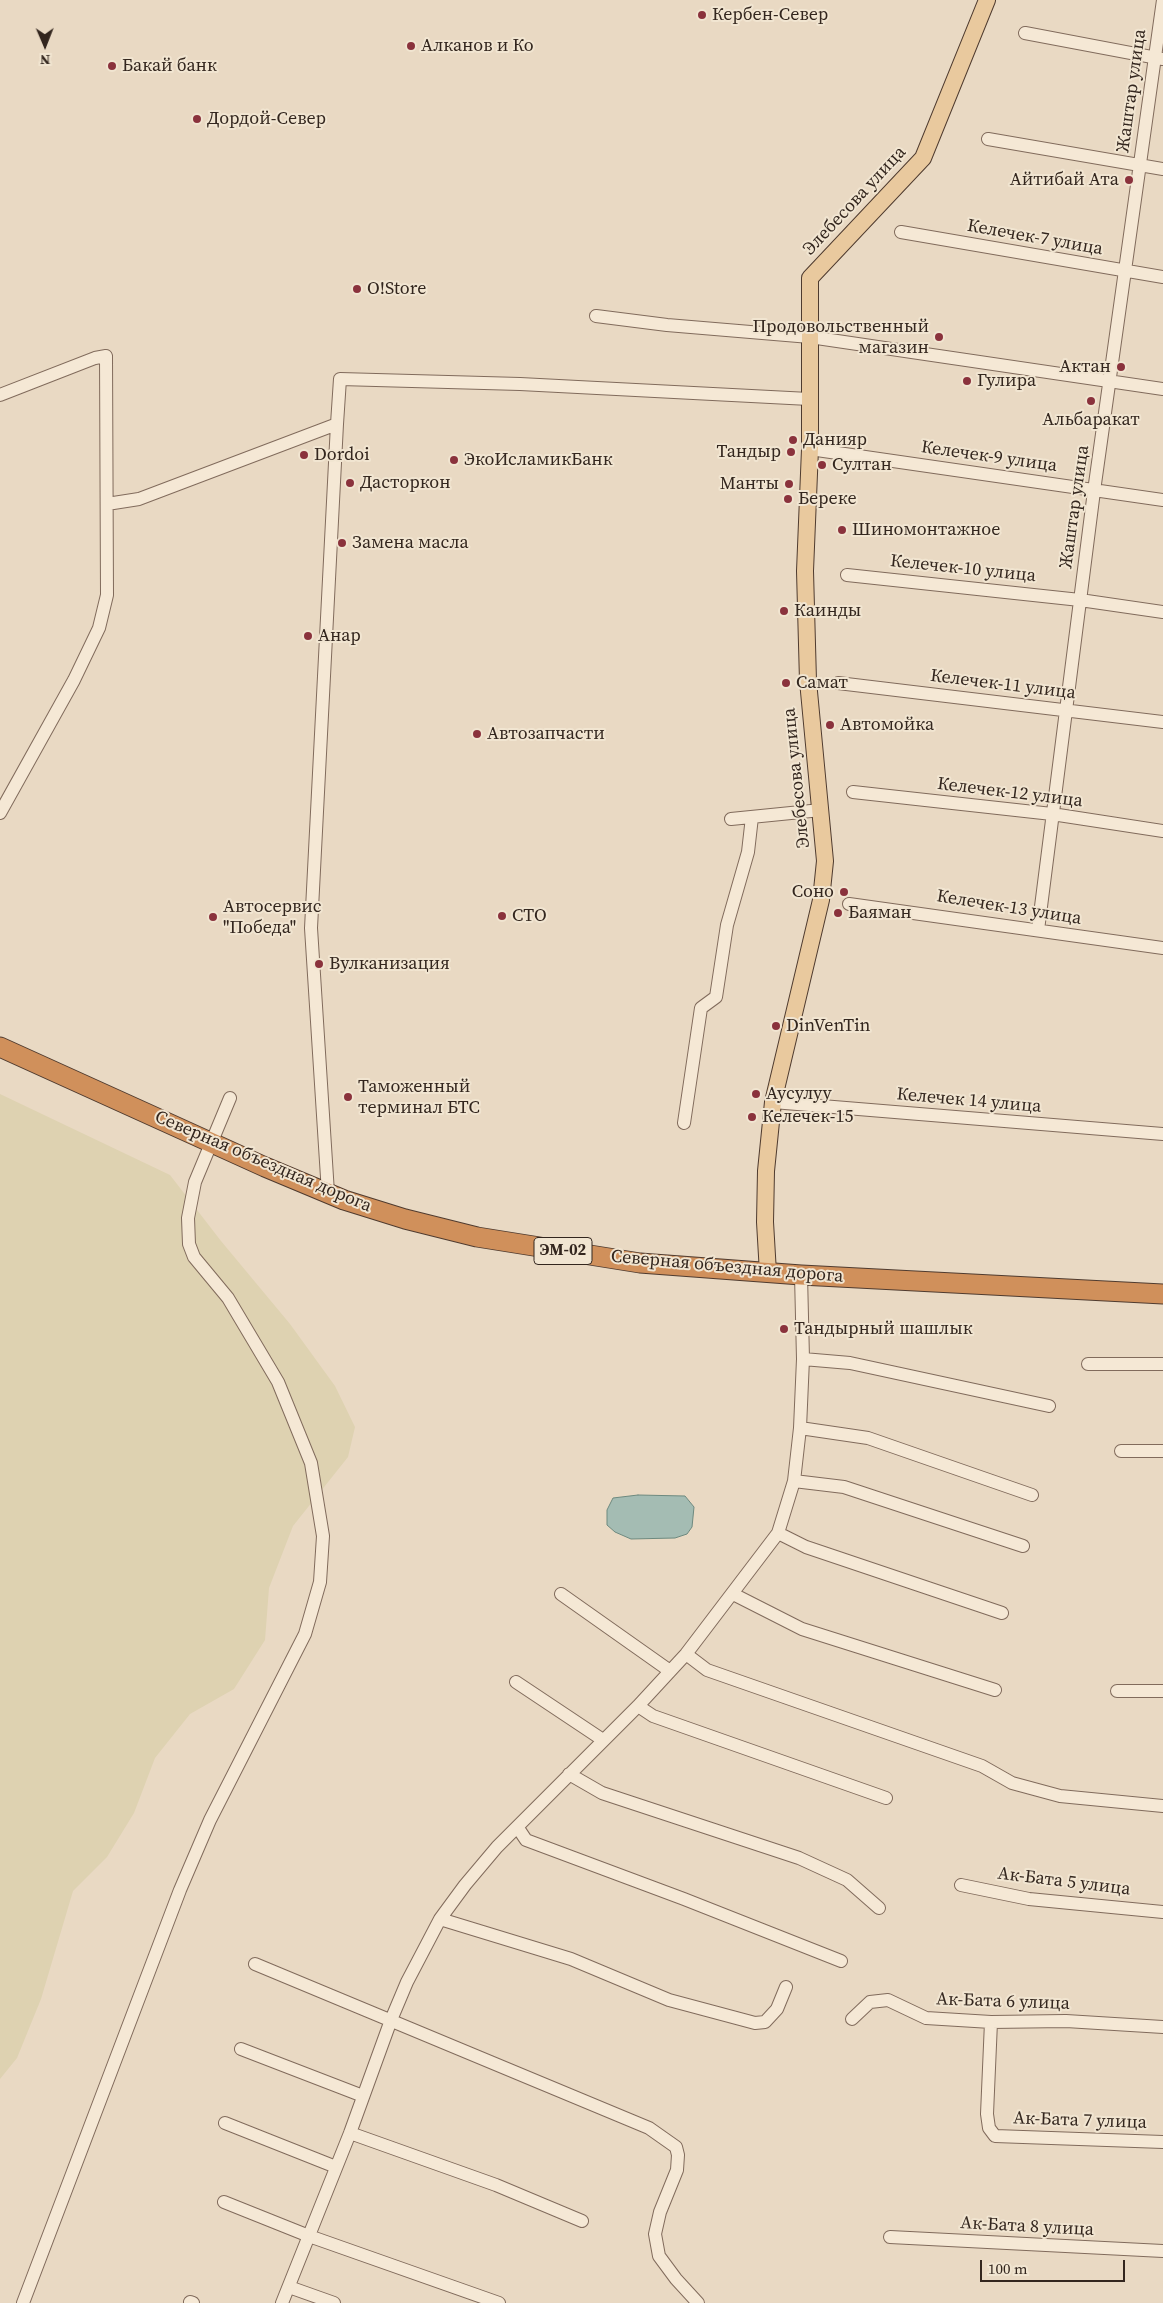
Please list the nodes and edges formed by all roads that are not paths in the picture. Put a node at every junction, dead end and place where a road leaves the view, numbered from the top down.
1 (987, 0) edge
2 (1163, 0) edge
3 (1025, 32) dead end
4 (1159, 58) edge
5 (988, 139) dead end
6 (1138, 166) junction
7 (1163, 169) edge
8 (901, 232) dead end
9 (1125, 272) junction
10 (1163, 277) edge
11 (596, 316) dead end
12 (810, 337) junction
13 (1110, 381) junction
14 (1163, 389) edge
15 (0, 396) edge
16 (809, 399) junction
17 (337, 424) junction
18 (810, 449) junction
19 (1094, 491) junction
20 (1163, 500) edge
21 (108, 504) junction
22 (847, 575) dead end
23 (1080, 600) junction
24 (1163, 612) edge
25 (838, 683) dead end
26 (1067, 710) junction
27 (1163, 722) edge
28 (852, 792) dead end
29 (821, 810) junction
30 (0, 813) edge
31 (1052, 814) junction
32 (752, 816) junction
33 (731, 818) dead end
34 (1163, 831) edge
35 (849, 904) dead end
36 (1038, 930) junction
37 (1163, 948) edge
38 (0, 1047) edge
39 (230, 1098) dead end
40 (773, 1102) junction
41 (684, 1123) dead end
42 (1163, 1134) edge
43 (328, 1193) junction
44 (768, 1273) junction
45 (801, 1275) junction
46 (1163, 1294) edge
47 (803, 1360) junction
48 (1088, 1364) dead end
49 (1163, 1364) edge
50 (1049, 1406) dead end
51 (800, 1428) junction
52 (1121, 1450) dead end
53 (1163, 1451) edge
54 (794, 1482) junction
55 (1032, 1495) dead end
56 (778, 1534) junction
57 (1023, 1546) dead end
58 (561, 1594) dead end
59 (733, 1594) junction
60 (1002, 1613) dead end
61 (686, 1654) junction
62 (670, 1671) junction
63 (516, 1682) dead end
64 (996, 1690) dead end
65 (1117, 1691) dead end
66 (1163, 1691) edge
67 (638, 1706) junction
68 (603, 1740) junction
69 (569, 1774) junction
70 (886, 1798) dead end
71 (1163, 1806) edge
72 (518, 1828) junction
73 (961, 1884) dead end
74 (879, 1908) dead end
75 (1163, 1912) edge
76 (440, 1918) junction
77 (841, 1961) dead end
78 (255, 1964) dead end
79 (786, 1987) dead end
80 (852, 2019) dead end
81 (390, 2020) junction
82 (991, 2022) junction
83 (1163, 2027) edge
84 (240, 2049) dead end
85 (363, 2096) junction
86 (225, 2123) dead end
87 (350, 2133) junction
88 (1163, 2142) edge
89 (336, 2167) junction
90 (224, 2202) dead end
91 (582, 2221) dead end
92 (309, 2236) junction
93 (890, 2238) dead end
94 (1163, 2251) edge
95 (289, 2287) junction
96 (23, 2303) edge
97 (282, 2303) edge
98 (334, 2303) edge
99 (499, 2303) edge
100 (698, 2303) edge

1 - 12 main road, Элебесова улица
2 - 4 street, Жаштар улица
3 - 4 street
4 - 6 street, Жаштар улица
5 - 6 street
6 - 7 street
6 - 9 street, Жаштар улица
8 - 9 street, Келечек-7 улица
9 - 10 street, Келечек-7 улица
9 - 13 street, Жаштар улица
11 - 12 street
12 - 13 street
12 - 16 main road, Элебесова улица
13 - 14 street
13 - 19 street, Жаштар улица
15 - 21 street
16 - 17 street
16 - 18 main road, Элебесова улица
17 - 21 street
17 - 43 street
18 - 19 street, Келечек-9 улица
18 - 29 main road, Элебесова улица
19 - 20 street, Келечек-9 улица
19 - 23 street, Жаштар улица
21 - 30 street
22 - 23 street, Келечек-10 улица
23 - 24 street, Келечек-10 улица
23 - 26 street, Жаштар улица
25 - 26 street, Келечек-11 улица
26 - 27 street, Келечек-11 улица
26 - 31 street, Жаштар улица
28 - 31 street, Келечек-12 улица
29 - 32 street
29 - 40 main road, Элебесова улица
31 - 34 street, Келечек-12 улица
31 - 36 street, Жаштар улица
32 - 33 street
32 - 41 street
35 - 36 street, Келечек-13 улица
36 - 37 street, Келечек-13 улица
38 - 43 highway, Северная объездная дорога / ЭМ-02
39 - 96 street
40 - 42 street, Келечек 14 улица
40 - 44 main road, Элебесова улица
43 - 44 highway, Северная объездная дорога / ЭМ-02
44 - 45 highway, Северная объездная дорога / ЭМ-02
45 - 46 highway, Северная объездная дорога / ЭМ-02
45 - 47 street
47 - 50 street
47 - 51 street
48 - 49 street
51 - 54 street
51 - 55 street
52 - 53 street
54 - 56 street
54 - 57 street
56 - 59 street
56 - 60 street
58 - 62 street
59 - 61 street
59 - 64 street
61 - 62 street
61 - 71 street
62 - 67 street
63 - 68 street
65 - 66 street
67 - 68 street
67 - 70 street
68 - 69 street
69 - 72 street
69 - 74 street
72 - 76 street
72 - 77 street
73 - 75 street, Ак-Бата 5 улица
76 - 79 street
76 - 81 street
78 - 81 street
80 - 82 street, Ак-Бата 6 улица
81 - 85 street
81 - 100 street
82 - 83 street, Ак-Бата 6 улица
82 - 88 street, Ак-Бата 7 улица
84 - 85 street
85 - 87 street
86 - 89 street
87 - 89 street
87 - 91 street
89 - 92 street
90 - 92 street
92 - 95 street
92 - 99 street
93 - 94 street, Ак-Бата 8 улица
95 - 97 street
95 - 98 street

